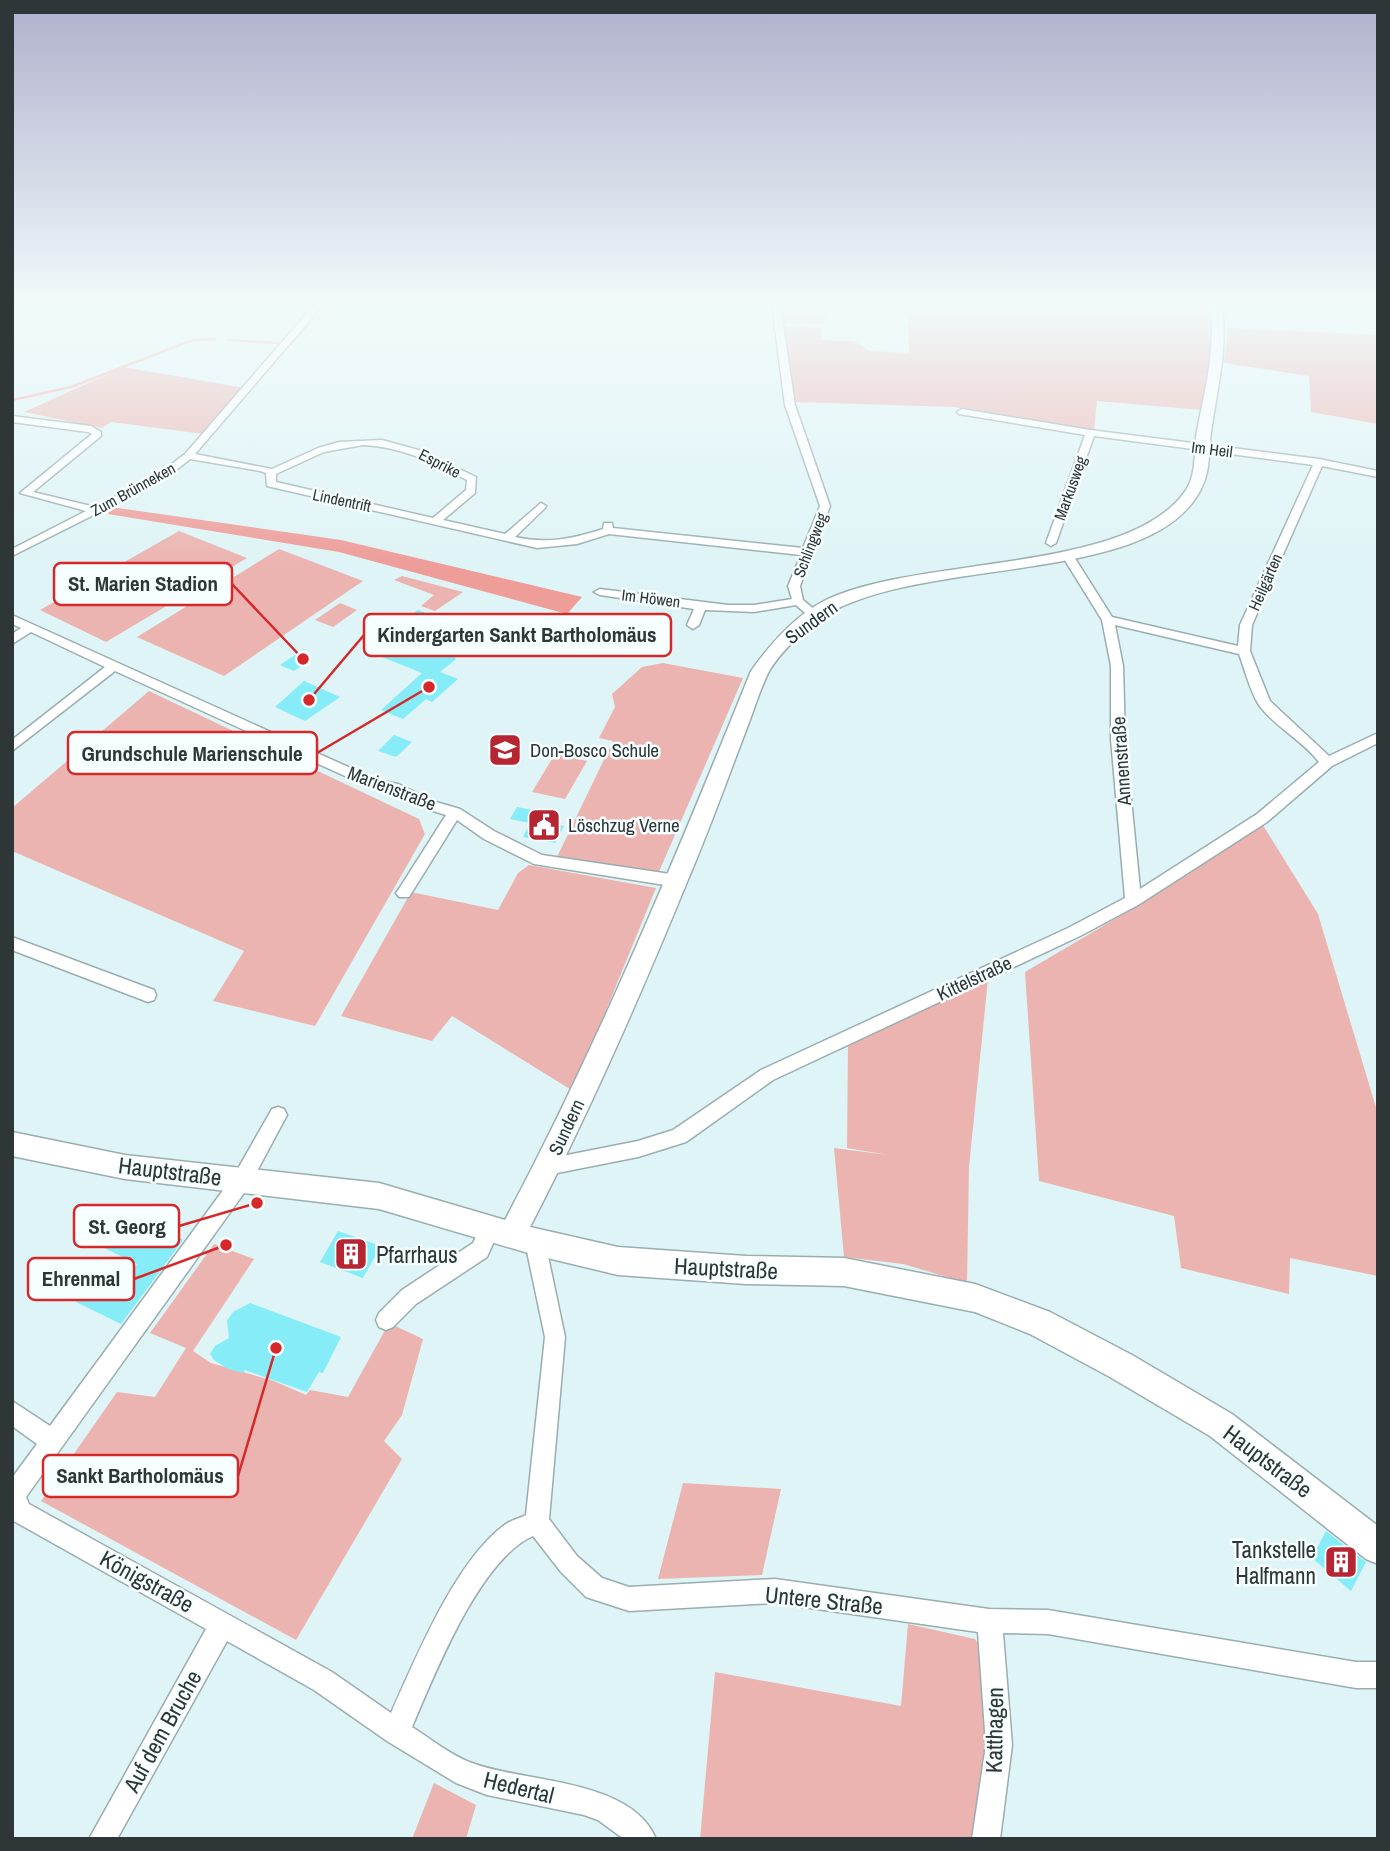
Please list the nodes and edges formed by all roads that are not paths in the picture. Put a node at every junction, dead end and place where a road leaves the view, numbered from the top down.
1 (244, 391) edge
2 (788, 391) edge
3 (1213, 391) edge
4 (962, 412) dead end
5 (12, 419) edge
6 (1090, 432) junction
7 (1204, 448) junction
8 (188, 456) junction
9 (1319, 462) junction
10 (271, 472) junction
11 (1378, 474) edge
12 (12, 490) edge
13 (25, 493) junction
14 (541, 506) dead end
15 (95, 510) junction
16 (436, 521) junction
17 (508, 538) junction
18 (1051, 542) dead end
19 (807, 552) junction
20 (12, 554) edge
21 (1067, 554) junction
22 (600, 592) dead end
23 (798, 601) junction
24 (702, 604) junction
25 (815, 615) junction
26 (12, 618) edge
27 (1108, 621) junction
28 (693, 625) dead end
29 (30, 627) junction
30 (12, 640) edge
31 (1244, 652) junction
32 (113, 667) junction
33 (1378, 737) edge
34 (12, 747) edge
35 (1327, 763) junction
36 (455, 812) junction
37 (677, 881) junction
38 (404, 893) dead end
39 (1133, 901) junction
40 (12, 943) edge
41 (148, 995) dead end
42 (278, 1115) dead end
43 (12, 1144) edge
44 (547, 1167) junction
45 (242, 1180) junction
46 (513, 1235) junction
47 (386, 1320) dead end
48 (12, 1412) edge
49 (52, 1442) junction
50 (537, 1522) junction
51 (1378, 1547) edge
52 (989, 1621) junction
53 (223, 1623) junction
54 (1378, 1675) edge
55 (396, 1732) junction
56 (102, 1839) edge
57 (643, 1839) edge
58 (986, 1839) edge

1 - 8 street, Zum Brünneken
2 - 19 street, Schlingweg
3 - 7 street, Sundern
4 - 6 street, Im Heil
5 - 13 street
6 - 7 street, Im Heil
6 - 18 street, Markusweg
7 - 9 street, Im Heil
7 - 21 street, Sundern
8 - 10 street, Lindentrift
8 - 15 street, Zum Brünneken
9 - 11 street, Im Heil
9 - 31 street, Heilgärten
10 - 16 street, Lindentrift
10 - 16 street, Esprike
12 - 13 street
13 - 15 street
14 - 17 street
15 - 20 street, Zum Brünneken
16 - 17 street, Lindentrift
17 - 19 street, Lindentrift
19 - 23 street, Schlingweg
21 - 25 street, Sundern
21 - 27 street, Annenstraße
22 - 24 street, Im Höwen
23 - 24 street, Im Höwen
23 - 25 street, Schlingweg
24 - 28 street, Im Höwen
25 - 37 street, Sundern
26 - 29 street, Marienstraße
27 - 31 street
27 - 39 street, Annenstraße
29 - 30 street
29 - 32 street, Marienstraße
31 - 35 street
32 - 34 street
32 - 36 street, Marienstraße
33 - 35 street, Kittelstraße
35 - 39 street, Kittelstraße
36 - 37 street, Marienstraße
36 - 38 street
37 - 44 street, Sundern
39 - 44 street, Kittelstraße
40 - 41 street
42 - 45 street, Königstraße
43 - 45 street, Hauptstraße
44 - 46 street, Sundern
45 - 46 street, Hauptstraße
45 - 49 street, Königstraße
46 - 47 street
46 - 50 street
46 - 51 street, Hauptstraße
48 - 49 street
49 - 53 street, Königstraße
50 - 52 street, Untere Straße
50 - 55 street
52 - 54 street, Untere Straße
52 - 58 street, Katthagen
53 - 55 street, Königstraße
53 - 56 street, Auf dem Bruche
55 - 57 street, Hedertal

